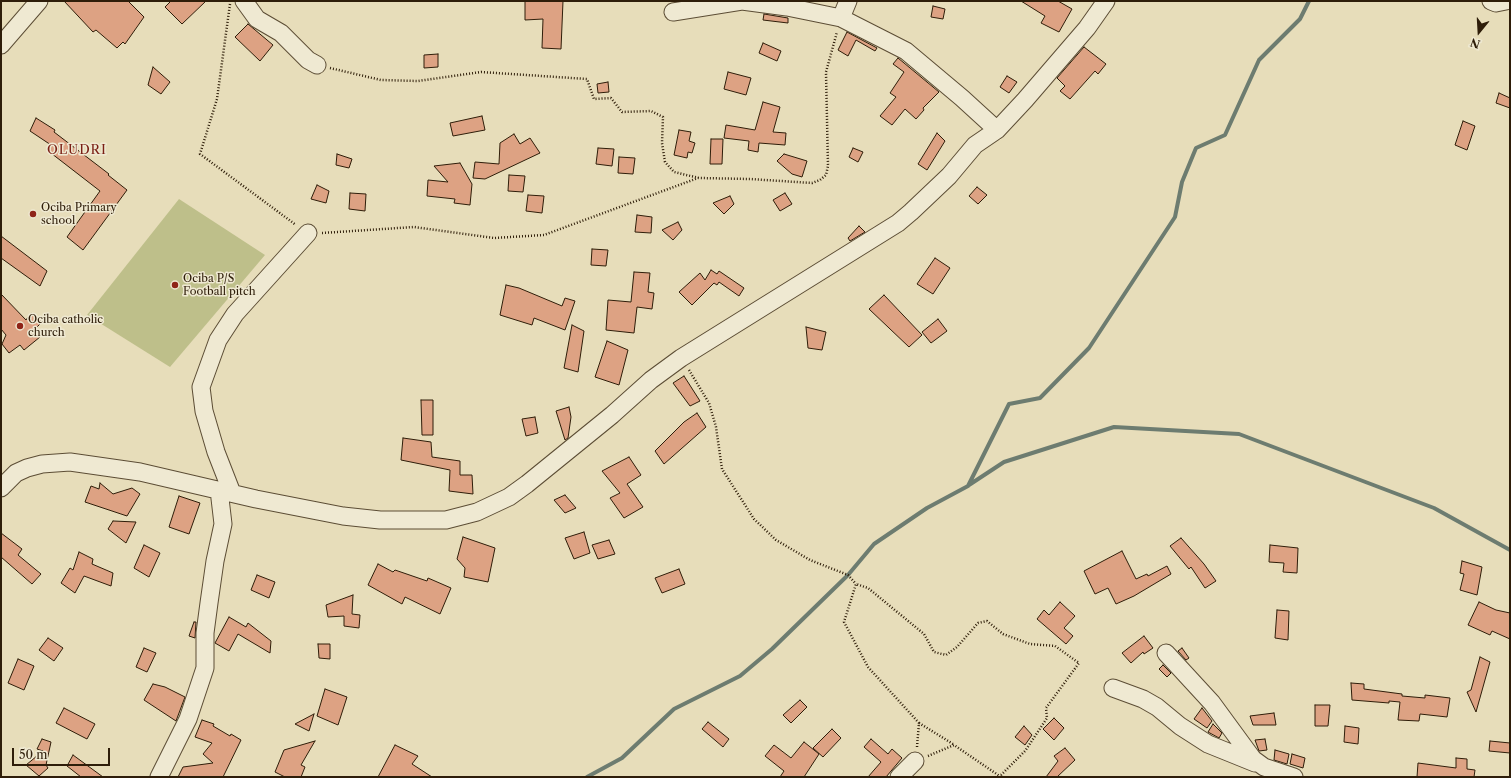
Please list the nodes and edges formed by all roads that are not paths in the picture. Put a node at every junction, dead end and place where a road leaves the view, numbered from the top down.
1 (39, 1) edge
2 (244, 1) edge
3 (848, 1) edge
4 (1106, 1) edge
5 (1491, 1) edge
6 (1506, 1) edge
7 (673, 12) dead end
8 (841, 18) junction
9 (1, 45) edge
10 (317, 65) road end
11 (997, 130) junction
12 (308, 234) road end
13 (1, 488) edge
14 (226, 491) junction
15 (1166, 653) dead end
16 (1113, 688) dead end
17 (915, 761) road end
18 (1257, 764) junction
19 (159, 777) edge
20 (899, 777) edge
21 (1294, 777) edge

1 - 9 street
2 - 10 street
3 - 8 street
4 - 11 street
5 - 6 street
7 - 8 street
8 - 11 street
11 - 14 street
12 - 14 street
13 - 14 street
14 - 19 street
15 - 18 street
16 - 18 street
17 - 20 street
18 - 21 street

